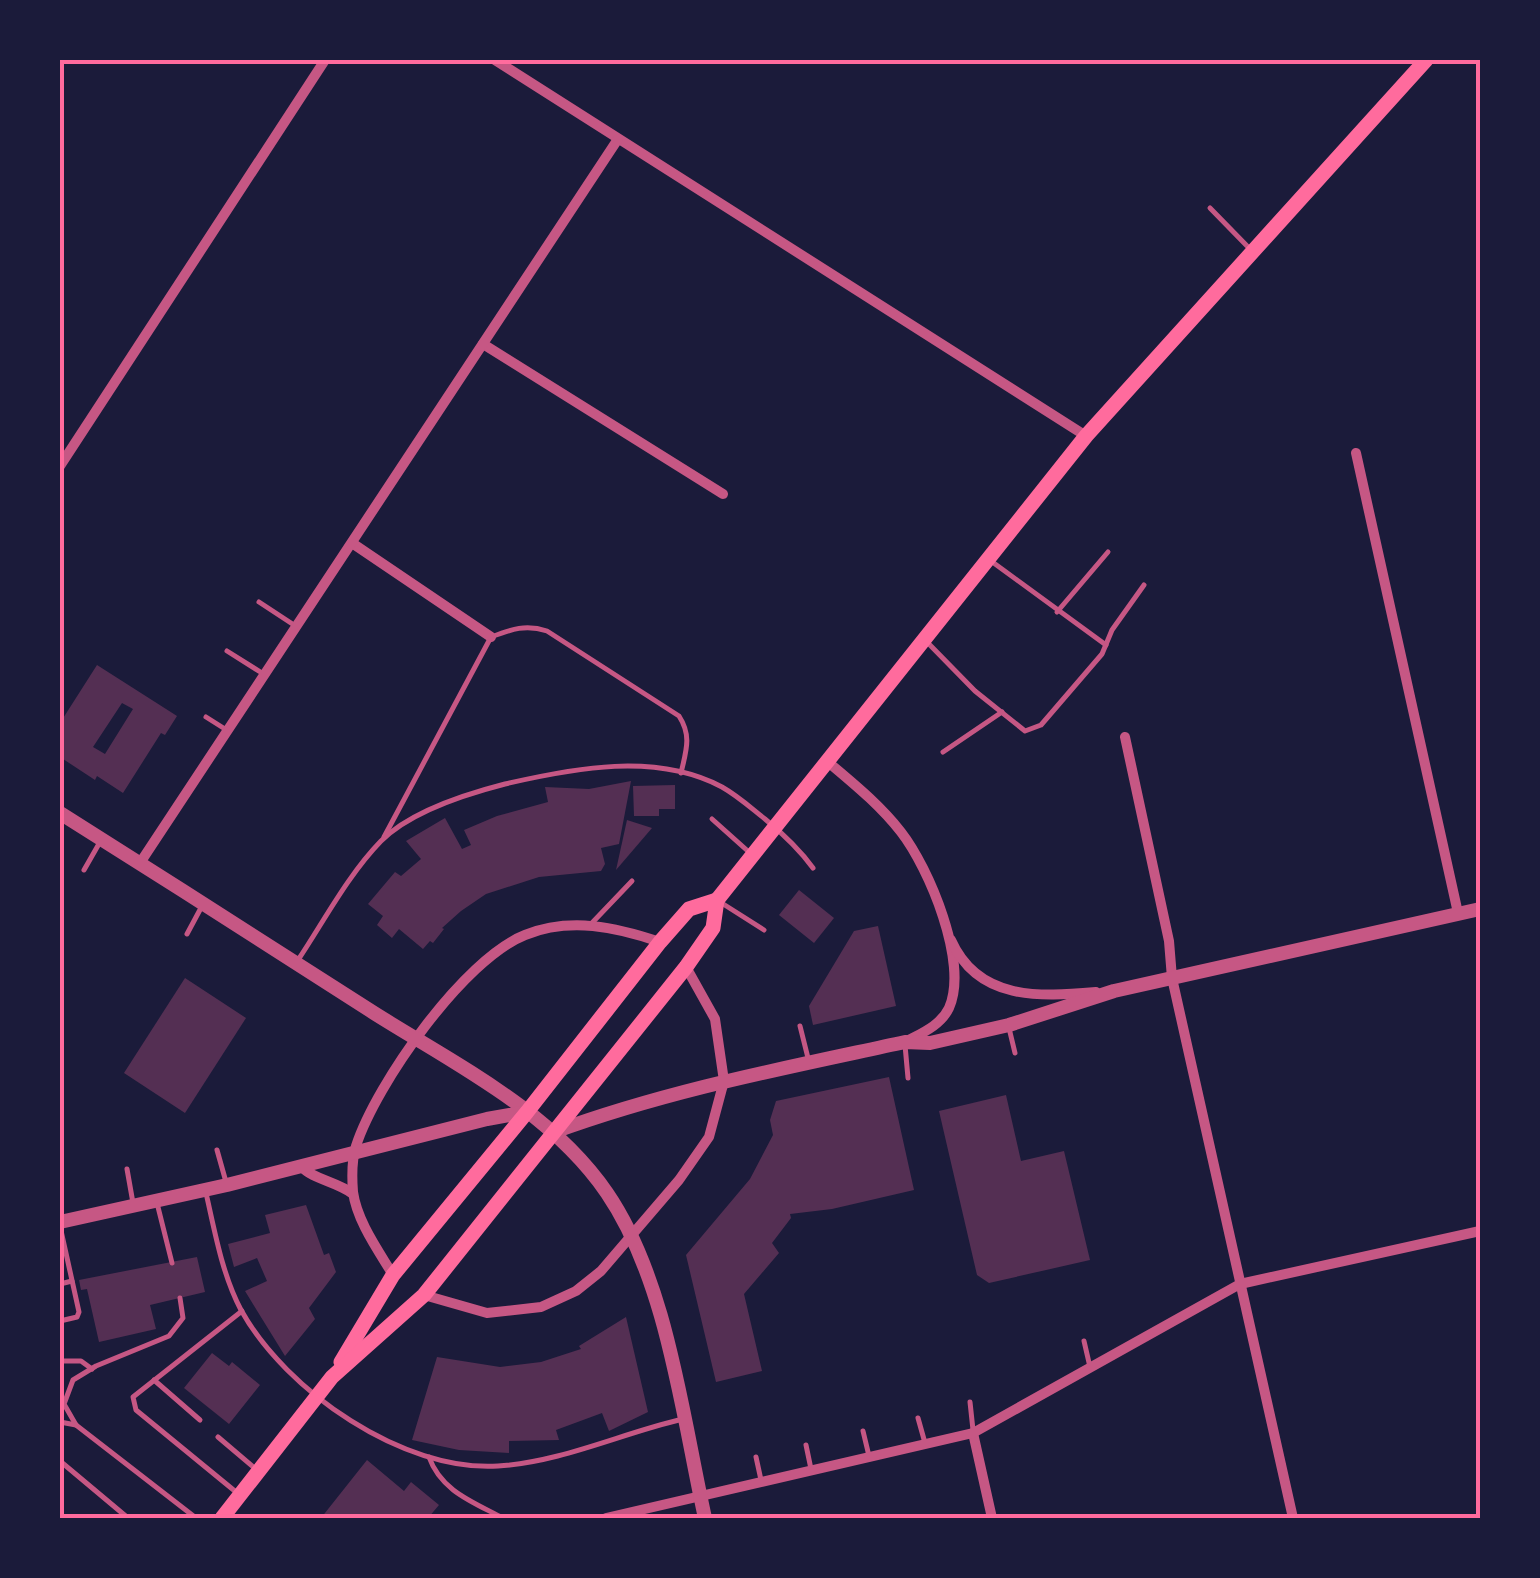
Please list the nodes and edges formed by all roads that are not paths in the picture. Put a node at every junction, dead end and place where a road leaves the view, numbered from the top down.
1 (325, 60) edge
2 (494, 60) edge
3 (1426, 60) edge
4 (618, 139) junction
5 (1210, 208) dead end
6 (1252, 252) junction
7 (484, 344) junction
8 (1086, 436) junction
9 (1356, 453) dead end
10 (60, 466) edge
11 (722, 494) dead end
12 (352, 543) junction
13 (1108, 552) dead end
14 (989, 559) junction
15 (1144, 585) dead end
16 (260, 602) dead end
17 (1057, 612) junction
18 (296, 626) junction
19 (491, 637) junction
20 (925, 640) junction
21 (1106, 645) junction
22 (227, 651) dead end
23 (264, 675) junction
24 (1002, 712) junction
25 (206, 717) dead end
26 (227, 731) junction
27 (1125, 737) dead end
28 (943, 752) dead end
29 (828, 762) junction
30 (681, 773) junction
31 (60, 813) edge
32 (712, 819) dead end
33 (774, 827) junction
34 (101, 839) junction
35 (383, 839) junction
36 (753, 855) junction
37 (140, 863) junction
38 (812, 868) dead end
39 (84, 870) dead end
40 (632, 881) dead end
41 (717, 900) junction
42 (204, 904) junction
43 (1480, 908) edge
44 (1458, 913) junction
45 (590, 925) junction
46 (945, 926) junction
47 (764, 930) dead end
48 (187, 934) dead end
49 (660, 942) junction
50 (296, 962) junction
51 (686, 966) junction
52 (1172, 978) junction
53 (1114, 991) junction
54 (1009, 1025) junction
55 (800, 1026) dead end
56 (417, 1040) junction
57 (905, 1042) junction
58 (1015, 1053) dead end
59 (809, 1063) junction
60 (908, 1078) dead end
61 (724, 1081) junction
62 (527, 1112) junction
63 (554, 1132) junction
64 (218, 1150) dead end
65 (354, 1150) junction
66 (302, 1166) junction
67 (127, 1170) dead end
68 (226, 1185) junction
69 (206, 1190) junction
70 (353, 1194) junction
71 (156, 1201) junction
72 (134, 1206) junction
73 (60, 1224) edge
74 (1480, 1231) edge
75 (631, 1236) junction
76 (172, 1263) dead end
77 (392, 1275) junction
78 (72, 1281) junction
79 (60, 1284) edge
80 (1240, 1284) junction
81 (424, 1295) junction
82 (180, 1298) dead end
83 (242, 1311) junction
84 (60, 1321) edge
85 (1084, 1341) dead end
86 (60, 1361) edge
87 (1090, 1367) junction
88 (92, 1369) junction
89 (332, 1377) junction
90 (154, 1380) junction
91 (318, 1395) junction
92 (970, 1402) dead end
93 (918, 1418) dead end
94 (683, 1419) junction
95 (200, 1420) dead end
96 (60, 1422) edge
97 (76, 1424) junction
98 (863, 1431) dead end
99 (973, 1433) junction
100 (218, 1437) dead end
101 (925, 1443) junction
102 (806, 1444) dead end
103 (429, 1456) junction
104 (756, 1456) dead end
105 (870, 1456) junction
106 (60, 1461) edge
107 (811, 1469) junction
108 (259, 1471) junction
109 (761, 1480) junction
110 (700, 1494) junction
111 (240, 1495) junction
112 (128, 1518) edge
113 (196, 1518) edge
114 (222, 1518) edge
115 (503, 1518) edge
116 (606, 1518) edge
117 (705, 1518) edge
118 (992, 1518) edge
119 (1293, 1518) edge

1 - 10 street
2 - 4 street
3 - 6 main road
4 - 7 street
4 - 8 street
5 - 6 lane
6 - 8 main road
7 - 11 street
7 - 12 street
8 - 14 main road
9 - 44 street
12 - 18 street
12 - 19 street
13 - 17 lane
14 - 17 lane
14 - 20 main road
15 - 21 lane
16 - 18 lane
17 - 21 lane
18 - 23 street
19 - 30 lane
19 - 35 lane
20 - 24 lane
20 - 29 main road
21 - 24 lane
22 - 23 lane
23 - 26 street
24 - 28 lane
25 - 26 lane
26 - 37 street
27 - 52 street
29 - 33 main road
29 - 46 street
30 - 33 lane
30 - 35 lane
31 - 34 street
32 - 36 lane
33 - 36 main road
33 - 38 lane
34 - 37 street
34 - 39 lane
35 - 50 lane
36 - 41 main road
37 - 42 street
40 - 45 lane
41 - 47 lane
41 - 49 main road
41 - 51 main road
42 - 48 lane
42 - 50 street
43 - 44 street
44 - 52 street
45 - 49 street
45 - 56 street
46 - 53 street
46 - 57 street
49 - 62 main road
50 - 56 street
51 - 61 street
51 - 63 main road
52 - 53 street
52 - 80 street
53 - 54 street
54 - 57 street
54 - 58 lane
55 - 59 lane
56 - 62 street
56 - 65 street
57 - 59 street
57 - 60 lane
59 - 61 street
61 - 63 street
61 - 75 street
62 - 63 street
62 - 65 street
62 - 77 main road
63 - 75 street
63 - 81 main road
64 - 68 lane
65 - 66 street
65 - 70 street
66 - 68 street
66 - 70 street
67 - 72 lane
68 - 69 street
69 - 71 street
69 - 83 lane
70 - 77 street
71 - 72 street
71 - 76 lane
72 - 73 street
73 - 78 lane
74 - 80 street
75 - 81 street
75 - 94 street
77 - 89 main road
78 - 79 lane
78 - 84 lane
80 - 87 street
80 - 119 street
81 - 89 main road
82 - 88 lane
83 - 90 lane
83 - 91 lane
85 - 87 lane
86 - 88 lane
87 - 99 street
88 - 97 lane
89 - 91 main road
90 - 95 lane
90 - 111 lane
91 - 103 lane
91 - 108 main road
92 - 99 lane
93 - 101 lane
94 - 103 lane
94 - 110 street
96 - 97 lane
97 - 113 lane
98 - 105 lane
99 - 101 street
99 - 118 street
100 - 108 lane
101 - 105 street
102 - 107 lane
103 - 115 lane
104 - 109 lane
105 - 107 street
106 - 112 lane
107 - 109 street
108 - 111 main road
109 - 110 street
110 - 116 street
110 - 117 street
111 - 114 main road

